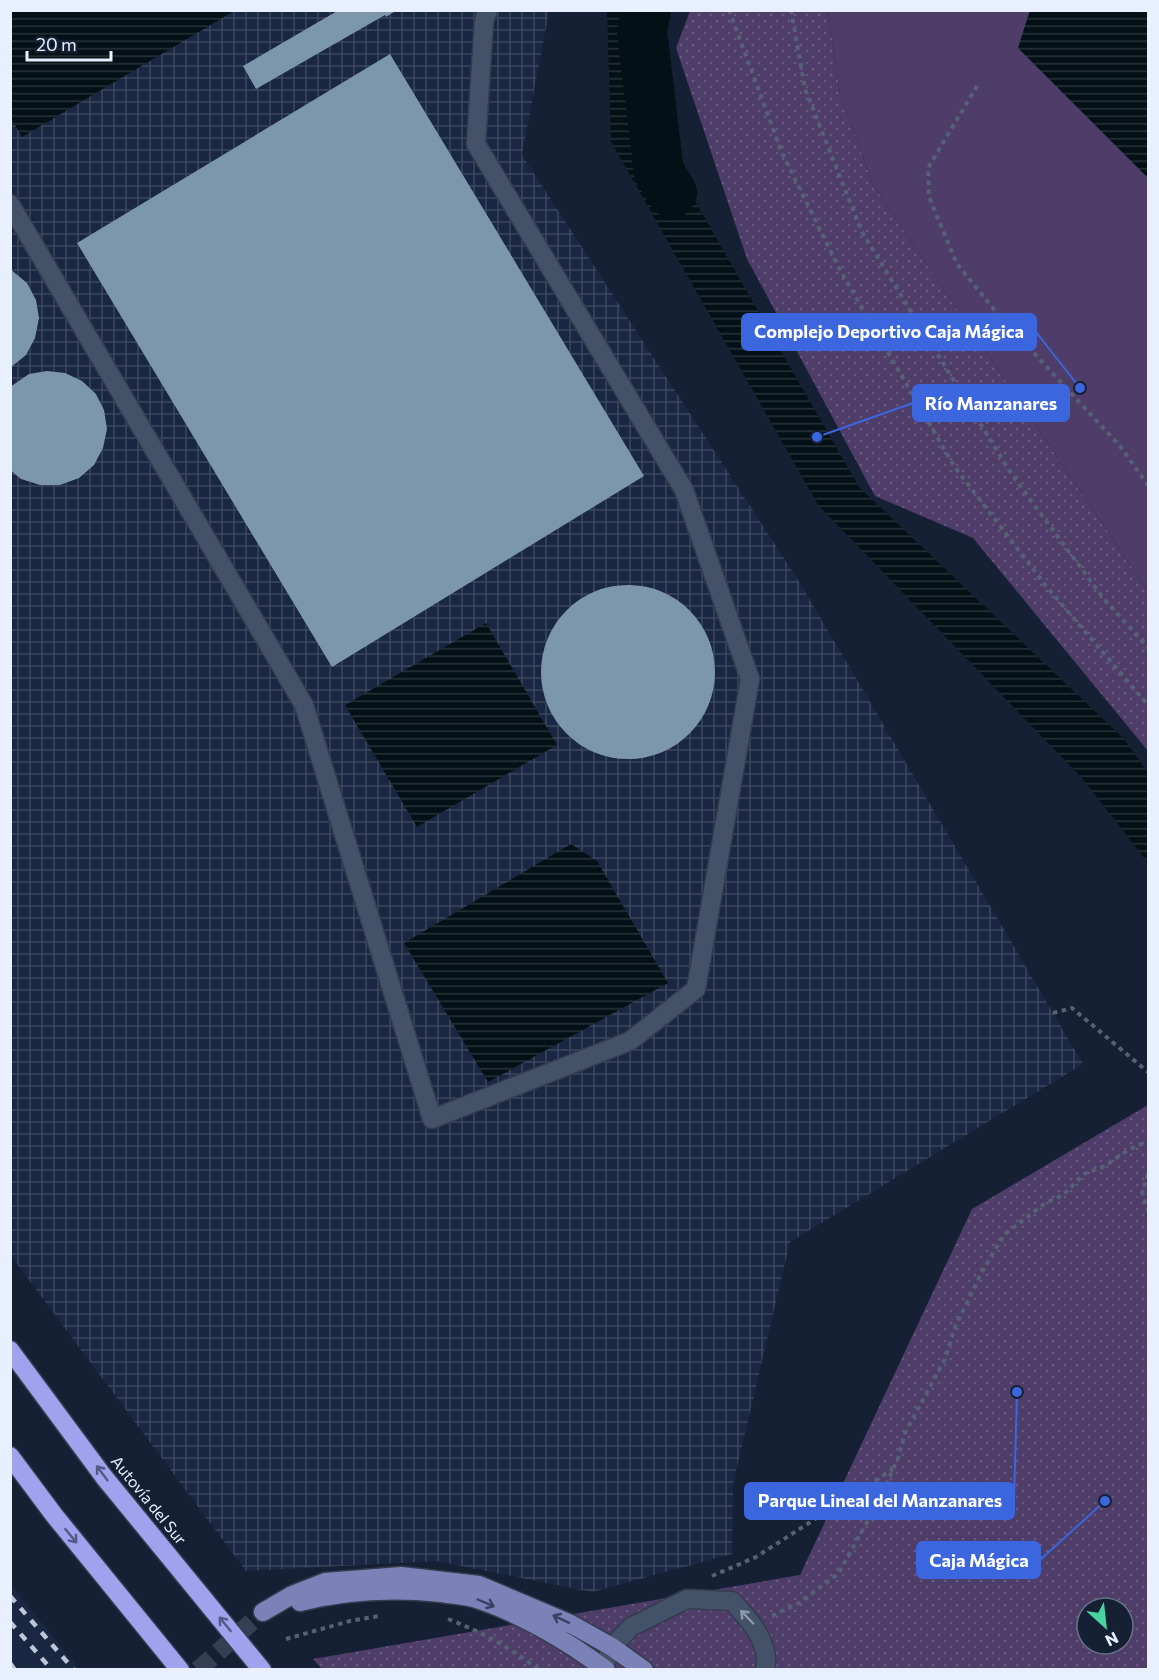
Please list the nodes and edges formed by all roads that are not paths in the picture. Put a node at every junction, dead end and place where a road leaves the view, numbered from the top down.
1 (488, 10) edge
2 (10, 204) edge
3 (10, 1350) edge
4 (10, 1456) edge
5 (612, 1647) junction
6 (604, 1669) edge
7 (180, 1670) edge
8 (262, 1670) edge
9 (644, 1670) edge
10 (765, 1670) edge

1 - 2 street
8 -> 3 highway, Autovía del Sur
4 -> 7 highway
5 - 6 street
5 -> 6 main road
5 - 9 main road
10 -> 5 street

